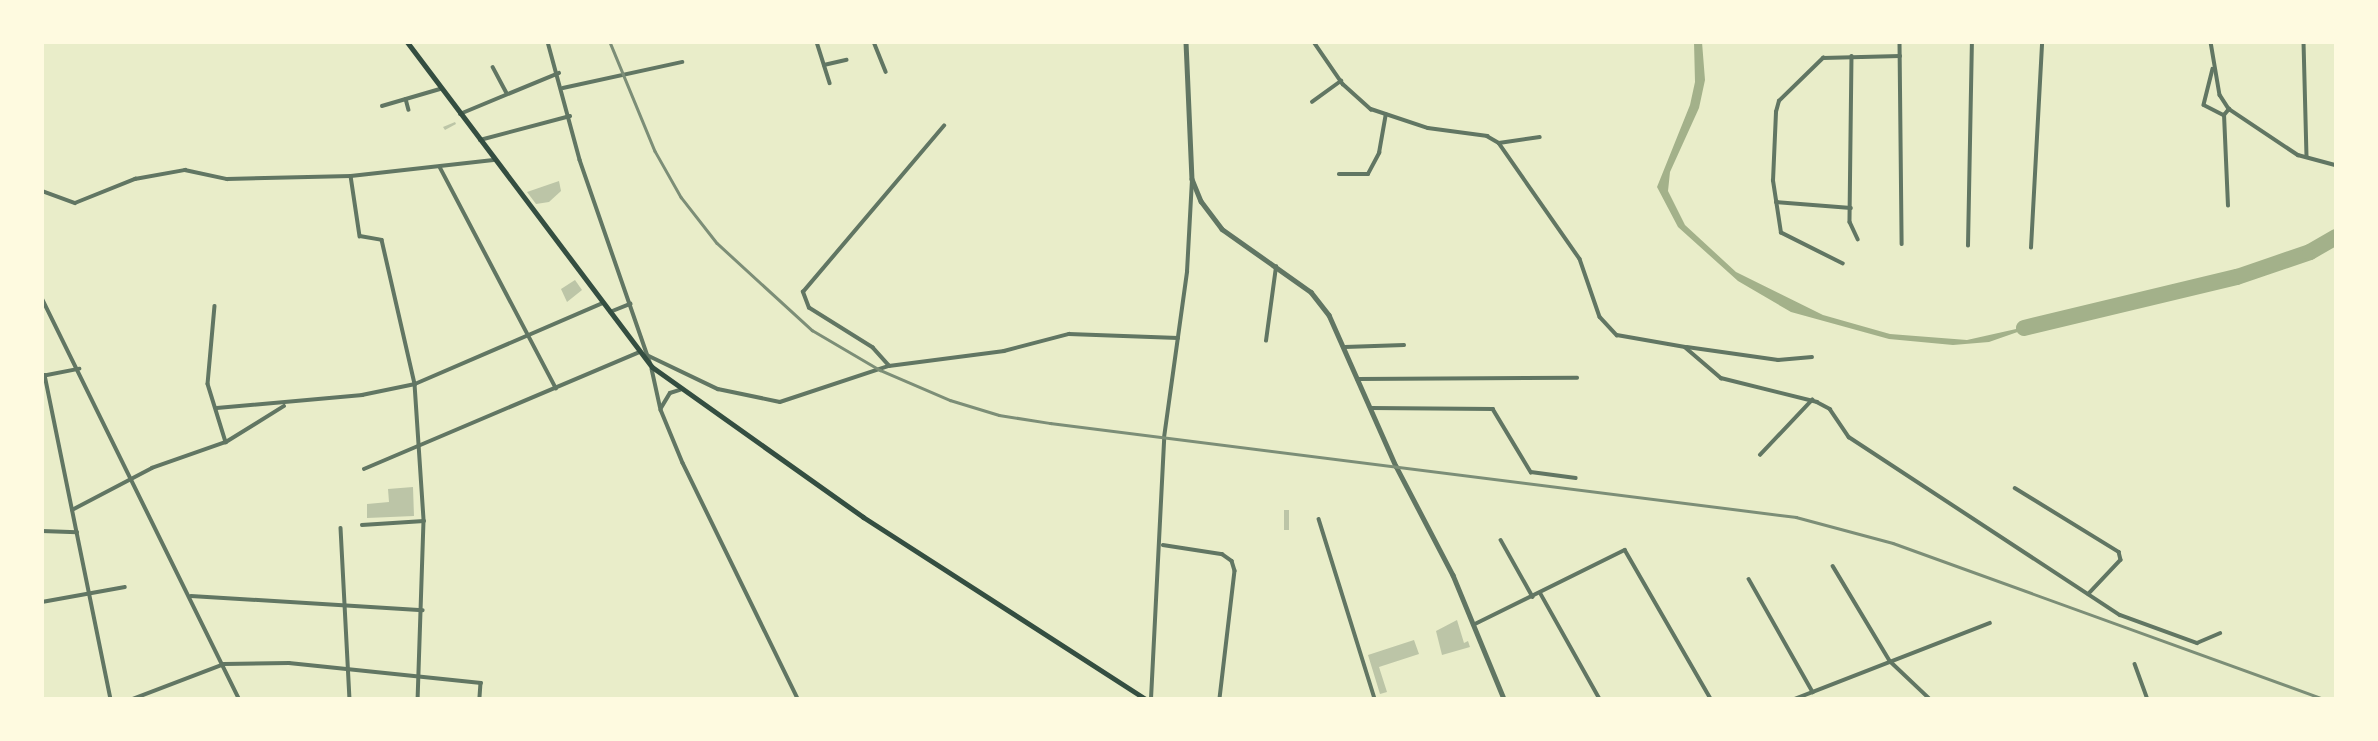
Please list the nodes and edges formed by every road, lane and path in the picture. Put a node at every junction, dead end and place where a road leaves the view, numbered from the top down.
1 (407, 42) edge
2 (548, 42) edge
3 (817, 42) edge
4 (874, 42) edge
5 (1186, 42) edge
6 (1314, 42) edge
7 (1900, 42) edge
8 (1972, 42) edge
9 (2042, 42) edge
10 (2211, 42) edge
11 (2304, 42) edge
12 (1852, 56) junction
13 (1900, 56) junction
14 (846, 60) dead end
15 (682, 62) dead end
16 (824, 65) junction
17 (492, 66) dead end
18 (2214, 67) junction
19 (886, 72) dead end
20 (559, 73) junction
21 (1341, 80) junction
22 (830, 83) dead end
23 (563, 88) junction
24 (440, 89) junction
25 (507, 93) junction
26 (406, 99) junction
27 (1312, 102) dead end
28 (382, 106) dead end
29 (2229, 108) junction
30 (409, 110) dead end
31 (459, 114) junction
32 (1386, 115) junction
33 (2224, 115) junction
34 (570, 116) junction
35 (944, 126) dead end
36 (1540, 138) dead end
37 (478, 140) junction
38 (1499, 143) junction
39 (2307, 158) junction
40 (493, 160) junction
41 (2336, 165) edge
42 (440, 167) junction
43 (1339, 174) dead end
44 (351, 176) junction
45 (1192, 179) junction
46 (42, 191) edge
47 (1776, 202) junction
48 (2228, 206) dead end
49 (1851, 208) junction
50 (1858, 239) dead end
51 (1902, 244) dead end
52 (1968, 246) dead end
53 (2031, 248) dead end
54 (1843, 264) dead end
55 (1276, 267) junction
56 (42, 298) edge
57 (603, 303) junction
58 (630, 304) junction
59 (215, 306) dead end
60 (610, 312) junction
61 (528, 335) junction
62 (1178, 338) junction
63 (1266, 341) dead end
64 (1404, 345) dead end
65 (1345, 347) junction
66 (1685, 347) junction
67 (643, 354) junction
68 (1812, 358) dead end
69 (889, 366) junction
70 (652, 367) junction
71 (79, 369) junction
72 (43, 375) edge
73 (1577, 378) dead end
74 (1357, 379) junction
75 (415, 384) junction
76 (556, 388) junction
77 (680, 390) junction
78 (1812, 400) junction
79 (286, 405) junction
80 (217, 408) junction
81 (1369, 408) junction
82 (661, 410) junction
83 (226, 442) junction
84 (419, 445) junction
85 (1760, 455) dead end
86 (364, 469) dead end
87 (131, 477) junction
88 (1576, 478) dead end
89 (2015, 488) dead end
90 (72, 510) junction
91 (1320, 520) dead end
92 (424, 521) junction
93 (362, 525) dead end
94 (341, 528) dead end
95 (42, 531) edge
96 (77, 532) junction
97 (1501, 540) dead end
98 (1162, 545) junction
99 (1833, 566) dead end
100 (1749, 579) dead end
101 (125, 587) dead end
102 (1541, 593) junction
103 (89, 594) junction
104 (2089, 594) junction
105 (190, 596) junction
106 (1533, 597) junction
107 (42, 602) edge
108 (345, 607) junction
109 (423, 610) junction
110 (1990, 623) dead end
111 (1475, 624) junction
112 (2220, 634) dead end
113 (1890, 661) junction
114 (224, 664) junction
115 (2135, 664) dead end
116 (348, 667) junction
117 (421, 675) junction
118 (1813, 692) junction
119 (111, 699) edge
120 (133, 699) edge
121 (239, 699) edge
122 (350, 699) edge
123 (418, 699) edge
124 (480, 699) edge
125 (798, 699) edge
126 (1145, 699) edge
127 (1151, 699) edge
128 (1220, 699) edge
129 (1375, 699) edge
130 (1504, 699) edge
131 (1600, 699) edge
132 (1711, 699) edge
133 (1796, 699) edge
134 (1930, 699) edge
135 (2148, 699) edge

1 - 24 main road
2 - 20 street
3 - 16 street
4 - 19 street
5 - 45 street
6 - 21 street
7 - 13 street
8 - 52 street
9 - 53 street
10 - 18 street
11 - 39 street
12 - 13 street
12 - 47 street
12 - 49 street
13 - 51 street
14 - 16 street
15 - 23 street
16 - 22 street
17 - 25 street
18 - 29 street
18 - 33 street
20 - 23 street
20 - 25 street
21 - 27 street
21 - 32 street
23 - 34 street
24 - 26 street
24 - 31 main road
25 - 31 street
26 - 28 street
26 - 30 street
29 - 33 street
29 - 39 street
31 - 37 main road
32 - 38 street
32 - 43 street
33 - 48 street
34 - 37 street
34 - 58 street
35 - 69 street
36 - 38 street
37 - 40 main road
38 - 66 street
39 - 41 street
40 - 42 street
40 - 57 main road
42 - 44 street
42 - 61 street
44 - 46 street
44 - 75 street
45 - 55 street
45 - 62 street
47 - 49 street
47 - 54 street
49 - 50 street
55 - 63 street
55 - 65 street
56 - 71 street
57 - 60 main road
57 - 61 street
58 - 60 street
58 - 67 street
59 - 80 street
60 - 67 main road
61 - 75 street
61 - 76 street
62 - 69 street
62 - 98 street
64 - 65 street
65 - 74 street
66 - 68 street
66 - 78 street
67 - 69 street
67 - 70 main road
67 - 76 street
70 - 77 main road
70 - 82 street
71 - 72 street
71 - 87 street
72 - 90 street
73 - 74 street
74 - 81 street
75 - 79 street
75 - 84 street
76 - 84 street
77 - 82 street
77 - 126 main road
78 - 85 street
78 - 104 street
79 - 80 street
79 - 83 street
80 - 83 street
81 - 88 street
81 - 111 street
82 - 125 street
83 - 87 street
84 - 86 street
84 - 92 street
87 - 90 street
87 - 105 street
89 - 104 street
90 - 96 street
91 - 129 street
92 - 93 street
92 - 109 street
94 - 108 street
95 - 96 street
96 - 103 street
97 - 106 street
98 - 127 street
98 - 128 street
99 - 113 street
100 - 118 street
101 - 103 street
102 - 106 street
102 - 131 street
102 - 132 street
103 - 107 street
103 - 119 street
104 - 112 street
105 - 108 street
105 - 114 street
106 - 111 street
108 - 109 street
108 - 116 street
109 - 117 street
110 - 113 street
111 - 130 street
113 - 118 street
113 - 134 street
114 - 116 street
114 - 120 street
114 - 121 street
115 - 135 street
116 - 117 street
116 - 122 street
117 - 123 street
117 - 124 street
118 - 133 street

